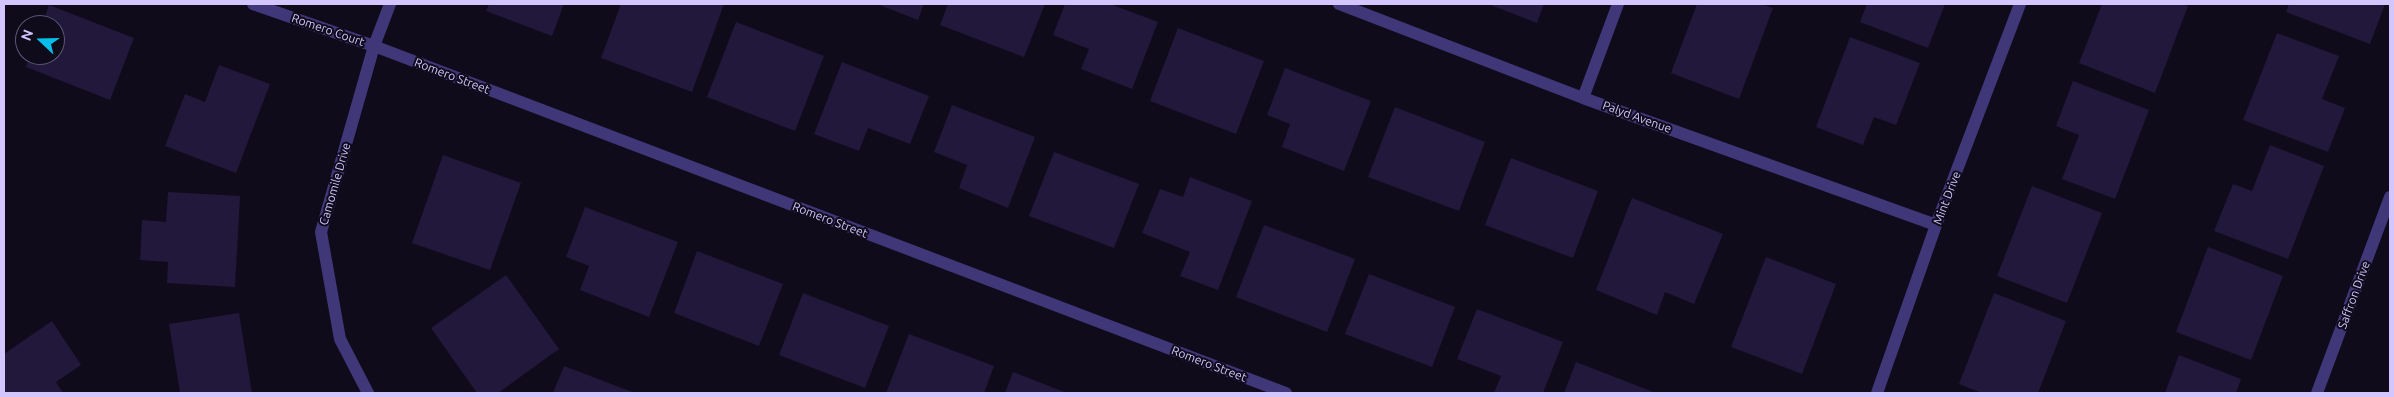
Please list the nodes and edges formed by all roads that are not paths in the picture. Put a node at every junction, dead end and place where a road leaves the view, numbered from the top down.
1 (253, 4) edge
2 (390, 4) edge
3 (1339, 4) edge
4 (1618, 4) edge
5 (2020, 4) edge
6 (374, 46) junction
7 (1583, 98) junction
8 (2390, 197) edge
9 (1936, 225) junction
10 (368, 393) edge
11 (1286, 393) edge
12 (1877, 393) edge
13 (2317, 393) edge

1 - 6 street, Romero Court
2 - 6 street, Camomile Drive
3 - 7 street, Palyd Avenue
4 - 7 street
5 - 9 street, Mint Drive
6 - 10 street, Camomile Drive
6 - 11 street, Romero Street
7 - 9 street, Palyd Avenue
8 - 13 street, Saffron Drive
9 - 12 street, Mint Drive

